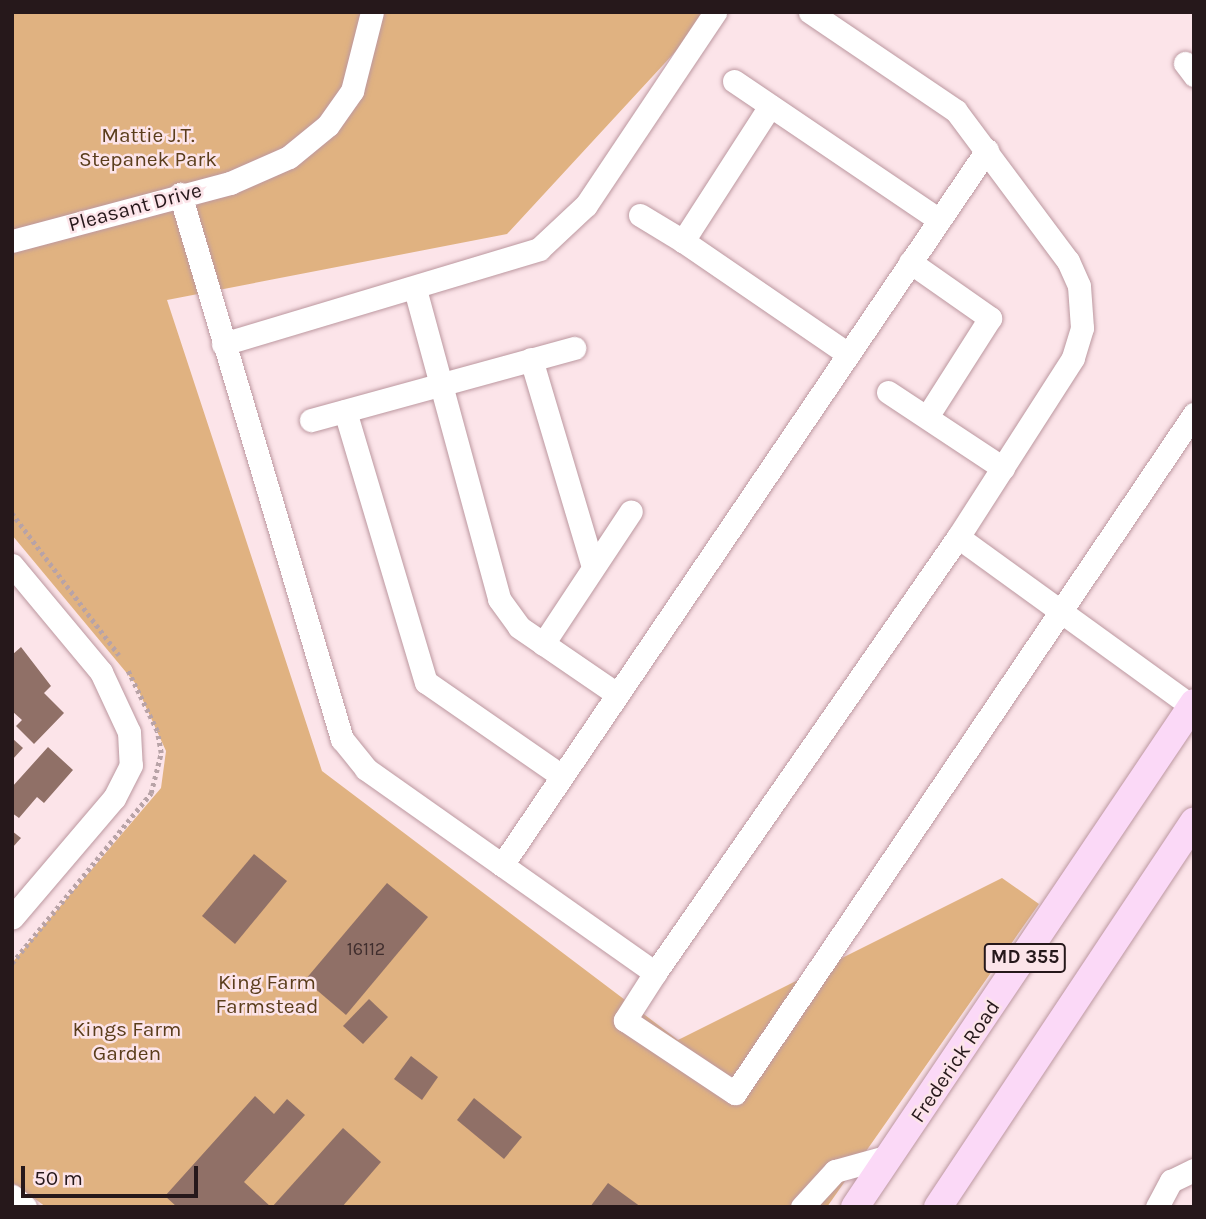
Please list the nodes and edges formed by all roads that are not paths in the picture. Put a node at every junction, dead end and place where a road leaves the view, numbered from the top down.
1 (372, 12) edge
2 (715, 12) edge
3 (810, 12) edge
4 (734, 81) dead end
5 (770, 106) junction
6 (987, 150) junction
7 (180, 194) junction
8 (640, 215) dead end
9 (939, 220) junction
10 (12, 241) edge
11 (683, 241) junction
12 (910, 262) junction
13 (415, 289) junction
14 (223, 344) junction
15 (574, 348) dead end
16 (848, 354) junction
17 (531, 359) junction
18 (441, 383) junction
19 (888, 392) dead end
20 (345, 411) junction
21 (1194, 414) edge
22 (927, 417) junction
23 (311, 420) dead end
24 (1003, 468) junction
25 (631, 511) dead end
26 (958, 537) junction
27 (12, 565) edge
28 (593, 567) junction
29 (1059, 610) junction
30 (543, 644) junction
31 (617, 694) junction
32 (1193, 706) edge
33 (562, 776) junction
34 (1194, 821) edge
35 (502, 865) junction
36 (12, 918) edge
37 (655, 973) junction
38 (889, 1156) junction
39 (1194, 1170) edge
40 (12, 1196) edge
41 (25, 1207) edge
42 (802, 1207) edge
43 (855, 1207) edge
44 (938, 1207) edge
45 (1157, 1207) edge

1 - 7 street, Pleasant Drive
2 - 13 street
3 - 6 street
4 - 5 street
5 - 9 street
5 - 11 street
6 - 9 street
6 - 24 street
7 - 10 street, Pleasant Drive
7 - 14 street
8 - 11 street
9 - 12 street
11 - 16 street
12 - 16 street
12 - 22 street
13 - 14 street
13 - 18 street
14 - 35 street
15 - 17 street
16 - 31 street
17 - 18 street
17 - 28 street
18 - 20 street
18 - 30 street
19 - 22 street
20 - 23 street
20 - 33 street
21 - 29 street
22 - 24 street
24 - 26 street
25 - 28 street
26 - 29 street
26 - 37 street
27 - 36 street
28 - 30 street
29 - 32 street
29 - 37 street
30 - 31 street
31 - 33 street
32 - 38 main road, Frederick Road / MD 355
33 - 35 street
34 - 44 main road, MD 355
35 - 37 street
38 - 42 street
38 - 43 main road, Frederick Road / MD 355
39 - 45 street
40 - 41 street

